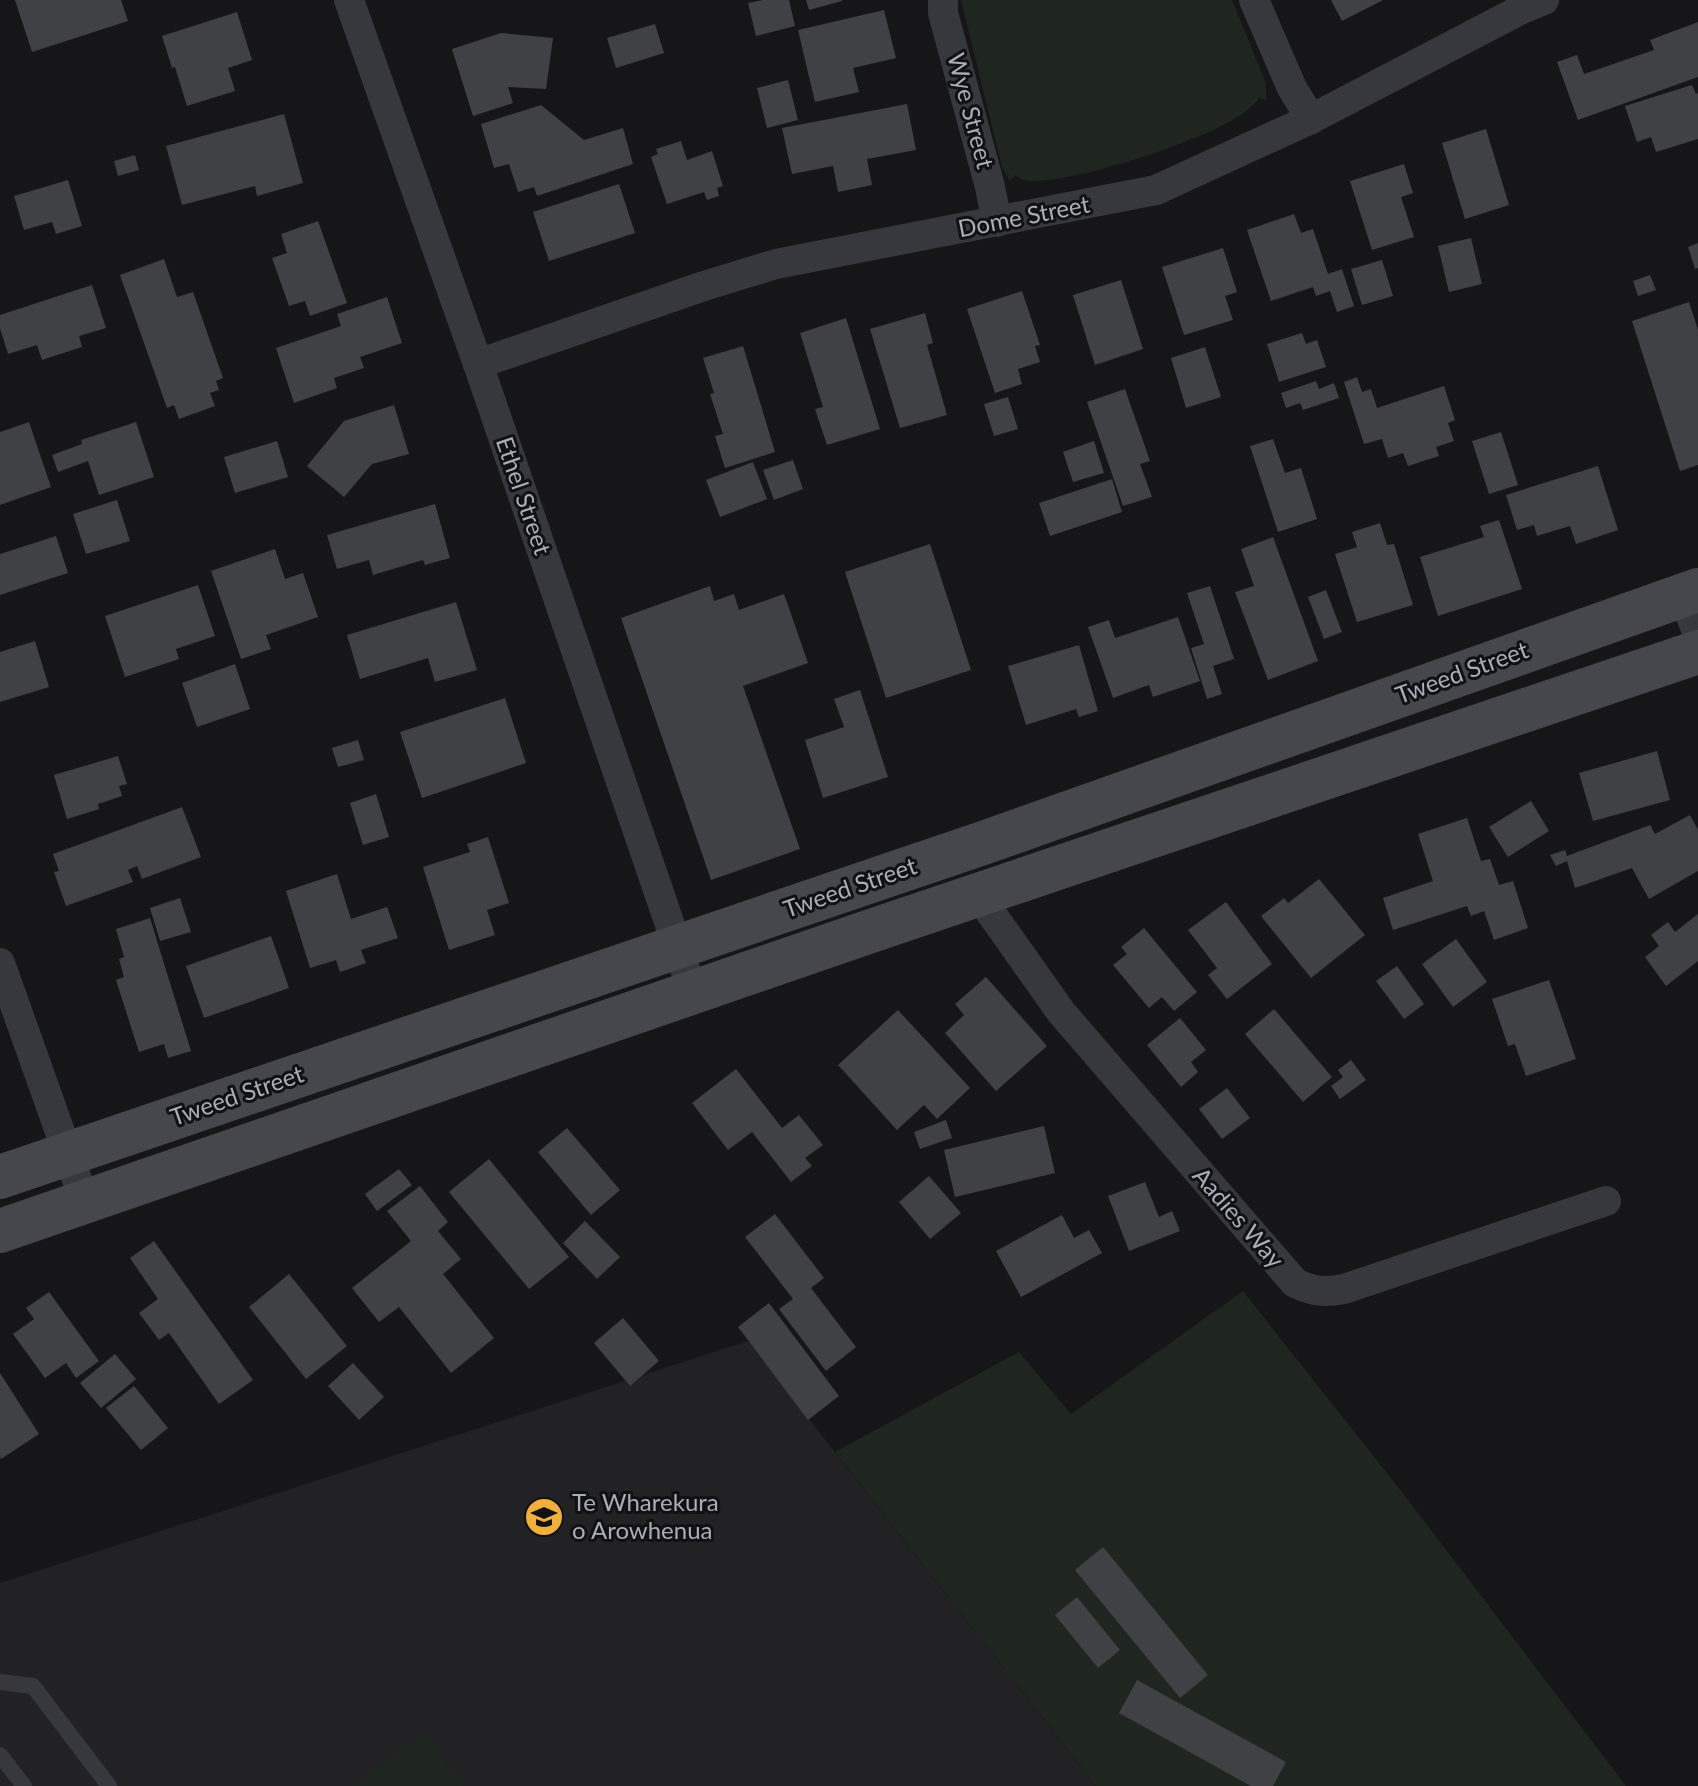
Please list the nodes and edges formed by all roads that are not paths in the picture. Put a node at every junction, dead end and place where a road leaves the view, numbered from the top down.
1 (349, 0) edge
2 (943, 0) edge
3 (1254, 0) edge
4 (1544, 0) edge
5 (1311, 119) junction
6 (997, 222) junction
7 (478, 364) junction
8 (1693, 607) edge
9 (1698, 652) edge
10 (979, 896) junction
11 (676, 946) junction
12 (0, 963) edge
13 (693, 992) junction
14 (68, 1153) junction
15 (0, 1177) edge
16 (1606, 1201) dead end
17 (85, 1202) junction
18 (0, 1231) edge
19 (0, 1682) edge
20 (0, 1755) edge
21 (24, 1786) edge
22 (109, 1786) edge

1 - 7 street, Ethel Street
2 - 6 street, Wye Street
3 - 5 street
4 - 5 street, Dome Street
5 - 6 street, Dome Street
6 - 7 street, Dome Street
7 - 11 street, Ethel Street
8 - 11 main road, Tweed Street
9 - 10 main road, Tweed Street
10 - 13 main road, Tweed Street
10 - 16 street, Aadies Way
11 - 13 street, Ethel Street
11 - 14 main road, Tweed Street
12 - 14 street
13 - 17 main road, Tweed Street
14 - 15 main road, Tweed Street
14 - 17 street
17 - 18 main road, Tweed Street
19 - 22 lane
20 - 21 lane

